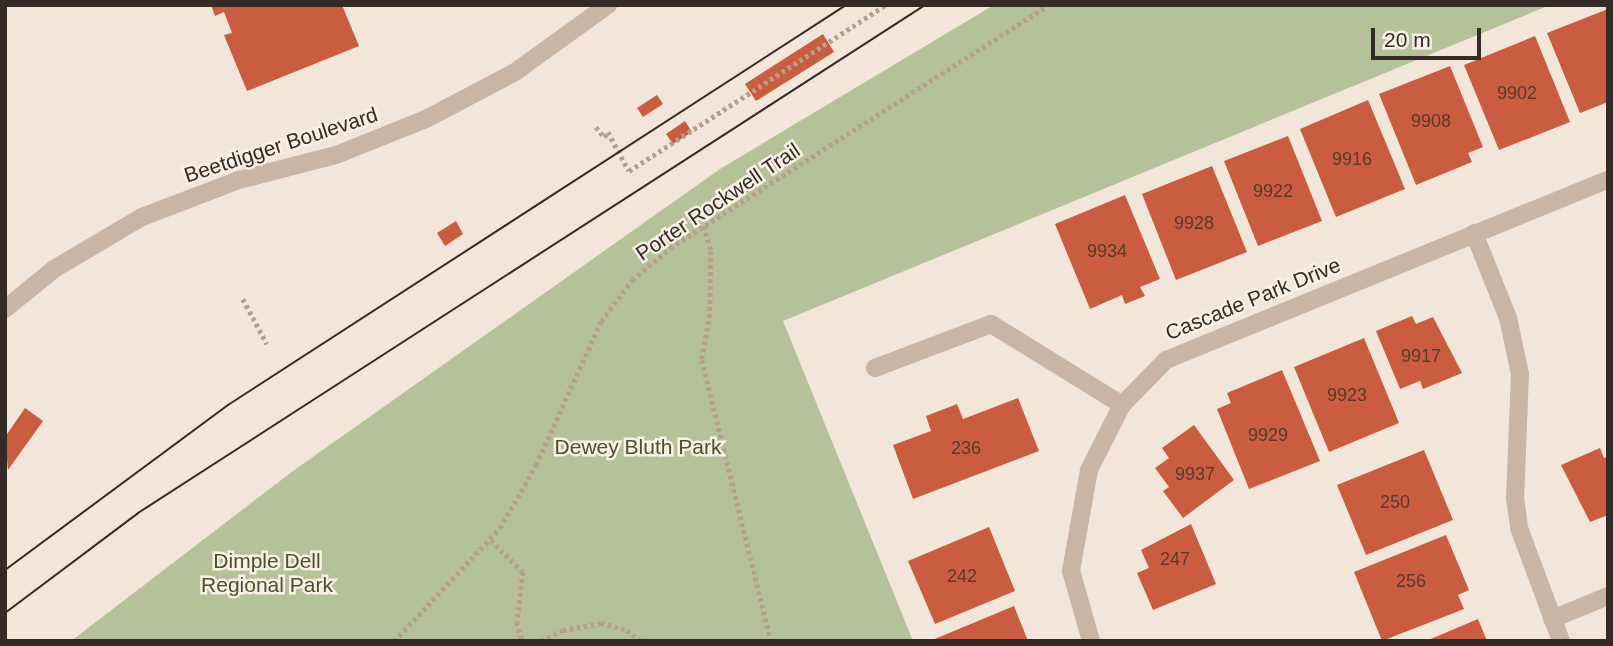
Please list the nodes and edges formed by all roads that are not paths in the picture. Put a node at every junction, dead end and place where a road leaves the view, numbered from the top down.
1 (608, 5) edge
2 (1608, 180) edge
3 (1474, 233) junction
4 (5, 309) edge
5 (875, 368) dead end
6 (1122, 405) junction
7 (1608, 596) edge
8 (1552, 619) junction
9 (1091, 641) edge
10 (1561, 641) edge

1 - 4 street, Beetdigger Boulevard
2 - 3 street, Cascade Park Drive
3 - 6 street, Cascade Park Drive
3 - 8 street
5 - 6 street
6 - 9 street, Cascade Park Drive
7 - 8 street
8 - 10 street

